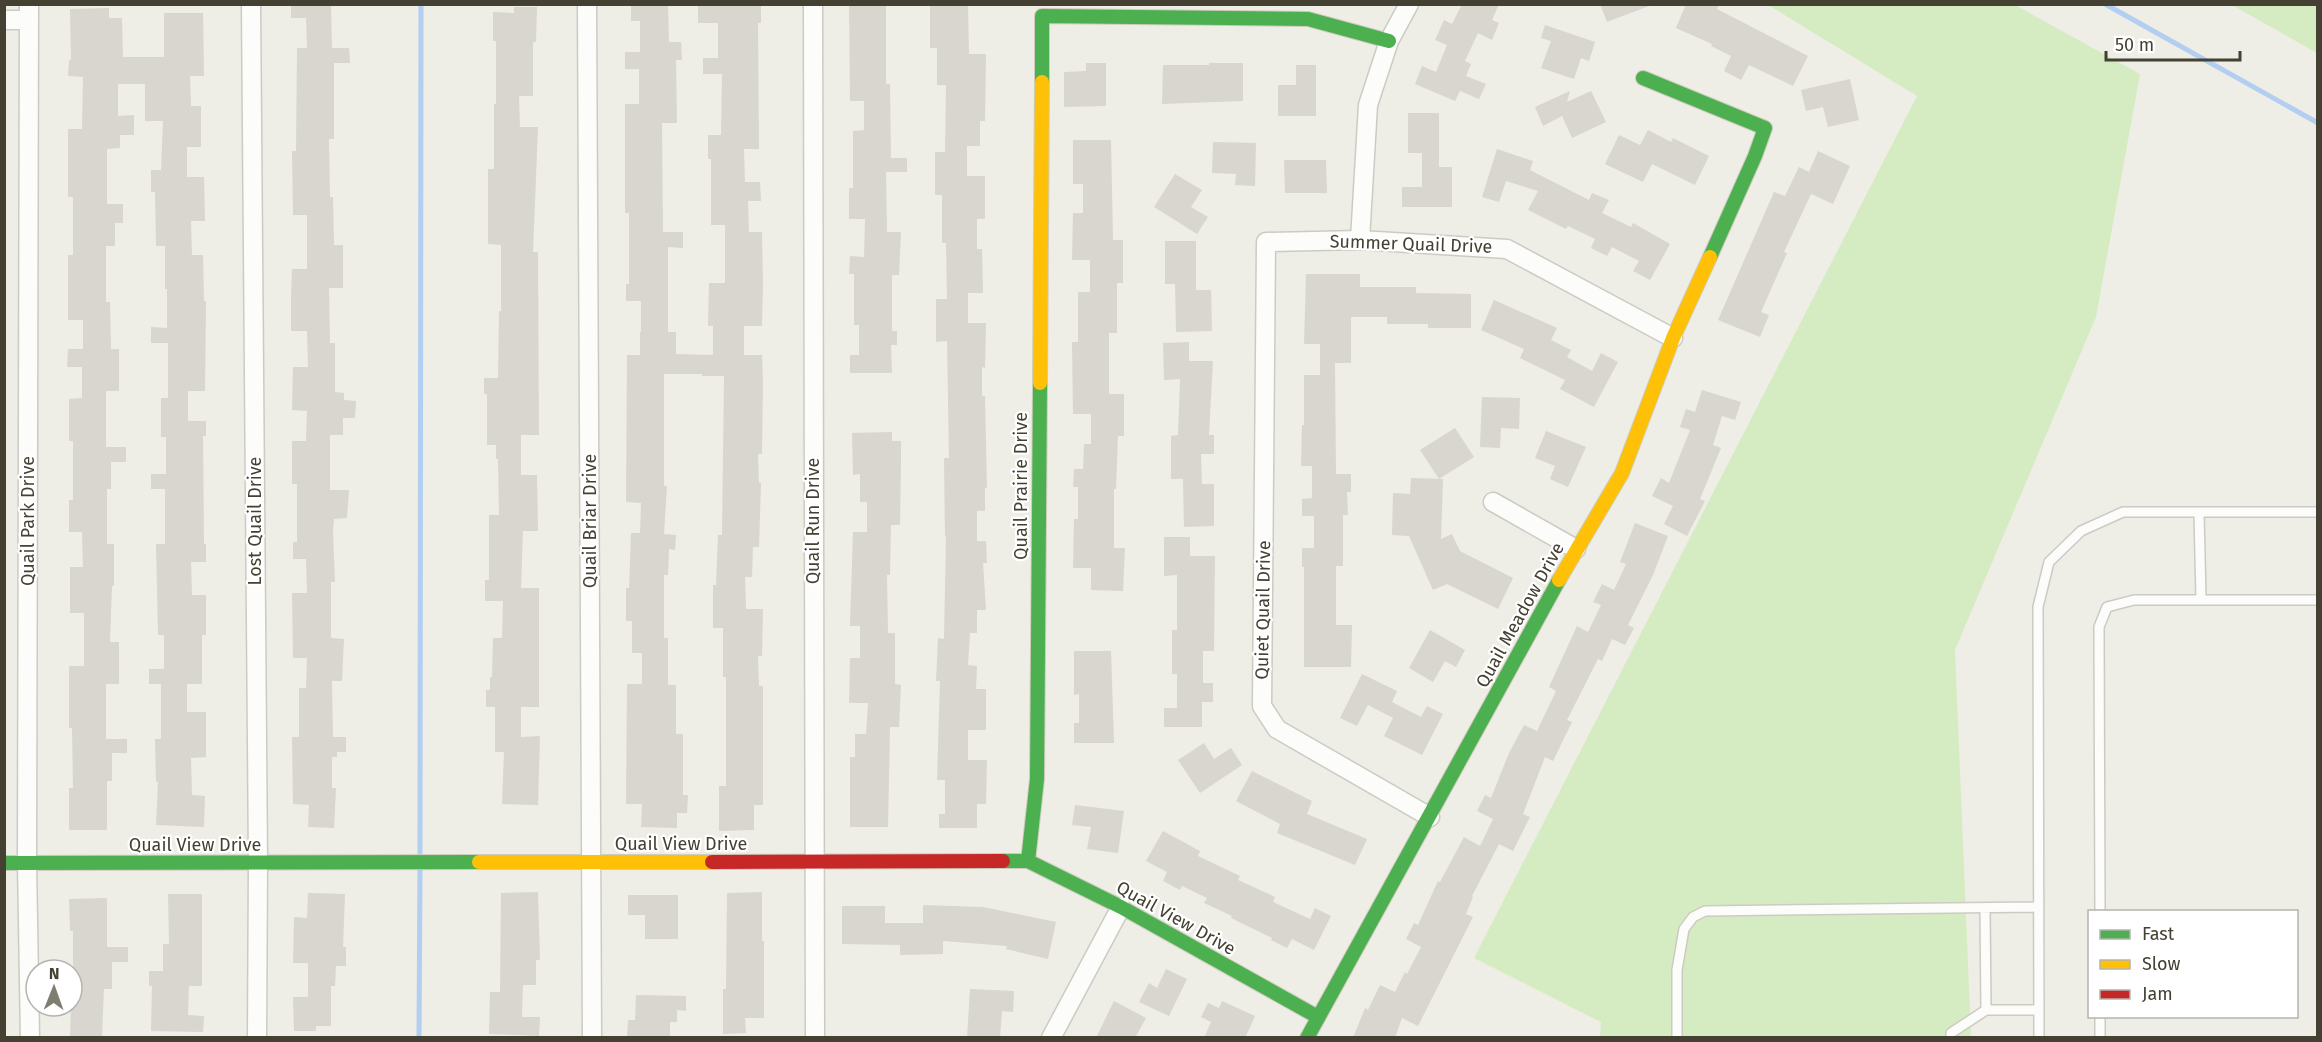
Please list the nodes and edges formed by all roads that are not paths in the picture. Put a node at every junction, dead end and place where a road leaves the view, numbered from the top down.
1 (251, 4) edge
2 (587, 4) edge
3 (813, 4) edge
4 (1409, 4) edge
5 (29, 12) edge
6 (4, 20) edge
7 (1389, 41) junction
8 (1643, 78) dead end
9 (1360, 240) junction
10 (1265, 310) joint
11 (1673, 338) junction
12 (1493, 502) dead end
13 (2199, 512) junction
14 (2318, 512) edge
15 (1576, 549) junction
16 (2200, 600) junction
17 (2318, 600) edge
18 (1430, 817) junction
19 (1028, 861) junction
20 (592, 862) junction
21 (813, 862) junction
22 (4, 863) edge
23 (27, 863) junction
24 (258, 863) junction
25 (1121, 907) junction
26 (2038, 907) junction
27 (1985, 908) junction
28 (2100, 910) edge
29 (1986, 1010) junction
30 (2039, 1011) junction
31 (1318, 1017) junction
32 (2100, 1018) edge
33 (30, 1038) edge
34 (257, 1038) edge
35 (592, 1038) edge
36 (815, 1038) edge
37 (1051, 1038) edge
38 (1307, 1038) edge
39 (1677, 1038) edge
40 (1951, 1038) edge
41 (2039, 1038) edge
42 (2100, 1038) edge

1 - 24 street, Lost Quail Drive
2 - 20 street, Quail Briar Drive
3 - 21 street, Quail Run Drive
4 - 7 street
5 - 6 street
5 - 23 street, Quail Park Drive
7 - 9 street
7 - 19 street, Quail Prairie Drive
8 - 11 street, Quail Meadow Drive
9 - 10 street, Summer Quail Drive
9 - 11 street, Summer Quail Drive
10 - 18 street, Quiet Quail Drive
11 - 15 street, Quail Meadow Drive
12 - 15 street
13 - 14 lane
13 - 16 lane
13 - 26 lane
15 - 18 street, Quail Meadow Drive
16 - 17 lane
16 - 28 lane
18 - 31 street, Quail Meadow Drive
19 - 21 street, Quail View Drive
19 - 25 street, Quail View Drive
20 - 21 street, Quail View Drive
20 - 24 street, Quail View Drive
20 - 35 street, Quail Briar Drive
21 - 36 street, Quail Run Drive
22 - 23 street, Quail View Drive
23 - 24 street, Quail View Drive
23 - 33 street, Quail Park Drive
24 - 34 street, Lost Quail Drive
25 - 31 street, Quail View Drive
25 - 37 street
26 - 27 lane
26 - 30 lane
27 - 29 lane
27 - 39 lane
29 - 30 lane
29 - 40 lane
30 - 41 lane
31 - 38 street, Quail Meadow Drive
32 - 42 lane

